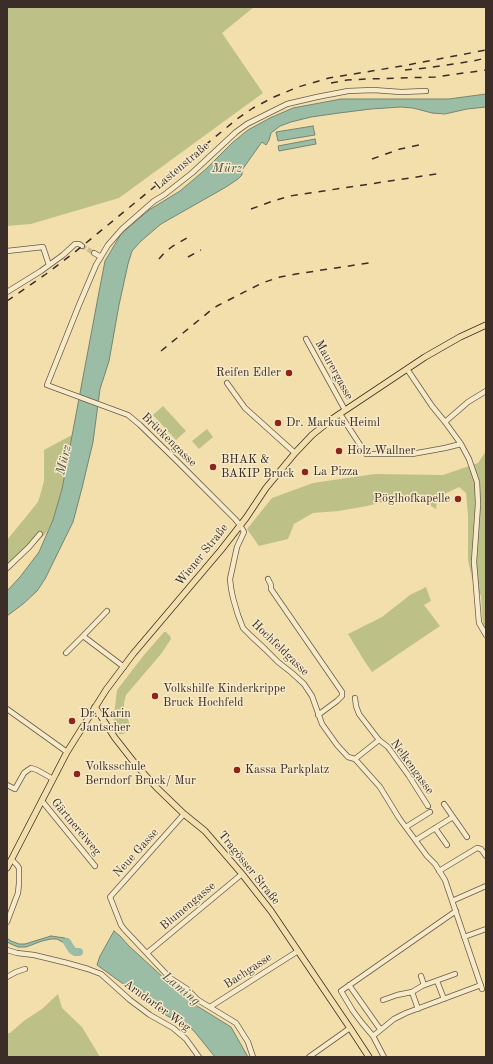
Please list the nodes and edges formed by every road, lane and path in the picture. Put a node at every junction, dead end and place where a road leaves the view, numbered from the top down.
1 (426, 90) dead end
2 (82, 246) dead end
3 (7, 251) edge
4 (94, 253) tunnel mouth
5 (101, 257) junction
6 (49, 265) junction
7 (7, 292) edge
8 (486, 325) edge
9 (306, 339) dead end
10 (407, 369) junction
11 (227, 383) dead end
12 (47, 385) joint
13 (486, 391) edge
14 (343, 412) junction
15 (445, 422) junction
16 (461, 444) junction
17 (295, 453) junction
18 (240, 525) junction
19 (40, 534) dead end
20 (7, 568) edge
21 (268, 579) dead end
22 (107, 610) dead end
23 (486, 635) edge
24 (83, 636) junction
25 (66, 653) dead end
26 (124, 667) junction
27 (354, 698) dead end
28 (95, 707) junction
29 (7, 709) edge
30 (318, 714) junction
31 (379, 740) junction
32 (67, 752) junction
33 (355, 760) junction
34 (53, 778) junction
35 (7, 785) edge
36 (42, 801) junction
37 (444, 804) dead end
38 (428, 806) dead end
39 (430, 812) dead end
40 (184, 814) junction
41 (453, 817) junction
42 (406, 827) junction
43 (435, 828) junction
44 (467, 837) dead end
45 (416, 840) junction
46 (447, 845) dead end
47 (486, 856) edge
48 (12, 860) junction
49 (96, 866) dead end
50 (7, 868) edge
51 (439, 871) junction
52 (242, 874) junction
53 (486, 886) edge
54 (452, 901) junction
55 (456, 911) junction
56 (7, 922) edge
57 (486, 929) edge
58 (464, 936) junction
59 (7, 950) edge
60 (298, 951) junction
61 (147, 954) junction
62 (25, 969) dead end
63 (455, 974) dead end
64 (421, 976) dead end
65 (7, 977) edge
66 (437, 981) junction
67 (349, 985) junction
68 (424, 985) junction
69 (412, 992) junction
70 (444, 999) junction
71 (383, 1000) dead end
72 (210, 1007) junction
73 (418, 1008) junction
74 (350, 1028) junction
75 (380, 1029) junction
76 (373, 1036) junction
77 (199, 1057) edge
78 (253, 1057) edge
79 (309, 1057) edge
80 (369, 1057) edge
81 (384, 1057) edge

1 - 5 street, Lastenstraße
2 - 6 street
3 - 6 street
4 - 5 street
5 - 12 street, Lastenstraße
6 - 7 street
8 - 10 main road, Wiener Straße
9 - 14 street, Maurergasse
10 - 14 main road, Wiener Straße
10 - 15 street
11 - 17 street
12 - 18 street, Brückengasse
13 - 15 street
14 - 16 street, Maurergasse
14 - 17 main road, Wiener Straße
15 - 16 street
16 - 23 street
17 - 18 main road, Wiener Straße
18 - 26 main road, Wiener Straße
18 - 30 street, Hochfeldgasse
19 - 20 street
21 - 30 street, Hochfeldgasse
22 - 24 street
24 - 25 street
24 - 26 street
26 - 28 main road, Wiener Straße
27 - 31 street
28 - 32 main road, Wiener Straße
28 - 40 main road, Tragösser Straße
29 - 32 street
30 - 33 street, Hochfeldgasse
31 - 33 street
31 - 38 street, Nelkengasse
32 - 34 main road, Wiener Straße
33 - 42 street, Hochfeldgasse
34 - 35 street
34 - 36 main road, Wiener Straße
36 - 48 main road, Wiener Straße
36 - 49 street, Gärtnereiweg
37 - 41 street
39 - 42 street
40 - 52 main road, Tragösser Straße
40 - 61 street, Neue Gasse
41 - 43 street
41 - 44 street
42 - 45 street, Hochfeldgasse
43 - 45 street
43 - 46 street
45 - 51 street, Hochfeldgasse
47 - 51 street
48 - 50 main road, Wiener Straße
48 - 56 street
51 - 54 street, Hochfeldgasse
52 - 60 main road, Tragösser Straße
52 - 61 street, Blumengasse
53 - 54 street
54 - 55 street, Hochfeldgasse
55 - 58 street, Hochfeldgasse
55 - 67 street
57 - 58 street
58 - 70 street, Hochfeldgasse
59 - 77 street, Arndorfer Weg
60 - 72 street, Bachgasse
60 - 74 main road, Tragösser Straße
61 - 72 street
62 - 65 street
63 - 66 street
64 - 68 street
66 - 68 street
66 - 70 street
67 - 75 street
67 - 76 street
68 - 69 street
69 - 71 street
69 - 73 street
70 - 73 street
72 - 78 street
73 - 75 street
74 - 79 street
74 - 80 main road, Tragösser Straße
75 - 76 street
76 - 81 street

